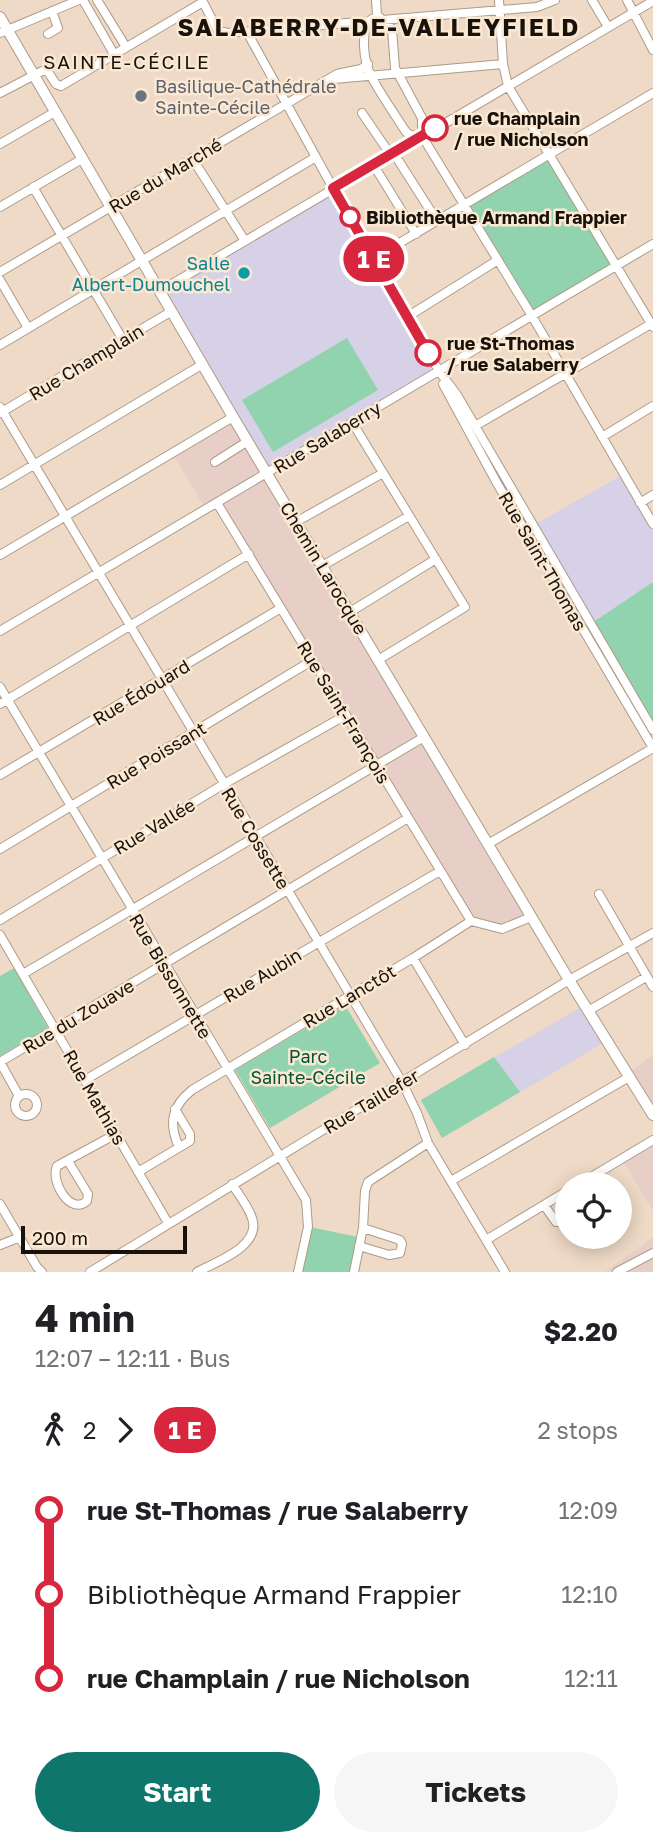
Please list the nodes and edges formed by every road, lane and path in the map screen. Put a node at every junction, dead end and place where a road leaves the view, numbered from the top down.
1 (81, 0) edge
2 (97, 0) edge
3 (376, 0) edge
4 (555, 0) edge
5 (592, 0) edge
6 (627, 0) edge
7 (202, 1) edge
8 (653, 2) edge
9 (500, 5) edge
10 (52, 11) junction
11 (633, 12) junction
12 (0, 17) edge
13 (380, 17) junction
14 (369, 21) junction
15 (608, 27) junction
16 (4, 31) edge
17 (247, 32) junction
18 (48, 34) dead end
19 (126, 47) junction
20 (653, 50) edge
21 (114, 54) junction
22 (368, 64) junction
23 (503, 64) junction
24 (371, 75) junction
25 (398, 75) junction
26 (34, 77) junction
27 (331, 79) junction
28 (508, 86) junction
29 (0, 93) edge
30 (653, 93) edge
31 (286, 103) junction
32 (55, 112) junction
33 (362, 113) dead end
34 (422, 136) junction
35 (0, 144) edge
36 (391, 153) junction
37 (549, 155) junction
38 (316, 157) junction
39 (192, 158) junction
40 (82, 159) junction
41 (373, 164) junction
42 (33, 187) junction
43 (333, 188) junction
44 (464, 205) junction
45 (0, 207) edge
46 (110, 207) junction
47 (225, 209) junction
48 (437, 221) junction
49 (416, 233) junction
50 (62, 236) junction
51 (245, 241) junction
52 (653, 244) edge
53 (374, 258) junction
54 (141, 259) junction
55 (498, 260) junction
56 (617, 266) junction
57 (0, 272) edge
58 (0, 279) edge
59 (92, 288) junction
60 (160, 291) junction
61 (172, 312) junction
62 (532, 316) junction
63 (407, 317) junction
64 (651, 322) edge
65 (28, 328) junction
66 (123, 340) junction
67 (0, 345) edge
68 (203, 364) junction
69 (439, 371) junction
70 (566, 374) junction
71 (653, 406) edge
72 (1, 411) edge
73 (233, 416) junction
74 (352, 422) junction
75 (475, 426) junction
76 (602, 436) junction
77 (248, 441) junction
78 (215, 462) dead end
79 (34, 465) junction
80 (267, 473) junction
81 (383, 473) junction
82 (0, 485) edge
83 (653, 495) edge
84 (217, 503) junction
85 (640, 503) junction
86 (65, 516) junction
87 (409, 516) junction
88 (296, 522) junction
89 (653, 524) edge
90 (248, 554) junction
91 (0, 555) edge
92 (436, 559) junction
93 (322, 566) junction
94 (99, 573) junction
95 (281, 608) junction
96 (350, 612) junction
97 (130, 625) junction
98 (587, 627) junction
99 (0, 631) edge
100 (313, 660) junction
101 (378, 660) junction
102 (162, 679) junction
103 (0, 687) edge
104 (4, 702) edge
105 (346, 716) junction
106 (653, 730) edge
107 (194, 733) junction
108 (424, 737) junction
109 (653, 748) edge
110 (39, 752) junction
111 (375, 764) junction
112 (0, 775) edge
113 (224, 784) junction
114 (70, 806) junction
115 (408, 818) junction
116 (256, 837) junction
117 (488, 844) junction
118 (0, 849) edge
119 (101, 858) junction
120 (440, 872) junction
121 (288, 891) junction
122 (599, 894) dead end
123 (133, 911) junction
124 (531, 917) junction
125 (0, 920) edge
126 (471, 920) junction
127 (653, 933) edge
128 (0, 935) edge
129 (318, 942) junction
130 (629, 947) junction
131 (413, 958) junction
132 (164, 964) junction
133 (23, 974) junction
134 (646, 977) junction
135 (569, 980) junction
136 (653, 987) edge
137 (350, 995) junction
138 (588, 1011) junction
139 (195, 1015) junction
140 (56, 1030) junction
141 (465, 1045) junction
142 (0, 1062) edge
143 (226, 1069) junction
144 (629, 1077) junction
145 (85, 1080) junction
146 (402, 1082) junction
147 (19, 1096) dead end
148 (175, 1109) junction
149 (653, 1115) edge
150 (116, 1134) junction
151 (653, 1140) edge
152 (428, 1143) junction
153 (179, 1147) junction
154 (278, 1157) junction
155 (68, 1161) junction
156 (138, 1172) junction
157 (599, 1172) edge
158 (451, 1181) junction
159 (232, 1184) junction
160 (555, 1198) edge
161 (0, 1203) edge
162 (544, 1205) junction
163 (555, 1221) edge
164 (168, 1223) junction
165 (363, 1228) junction
166 (20, 1237) junction
167 (486, 1240) junction
168 (0, 1245) edge
169 (359, 1246) junction
170 (652, 1253) edge
171 (42, 1272) edge
172 (90, 1272) edge
173 (197, 1272) edge
174 (298, 1272) edge
175 (354, 1272) edge
176 (505, 1272) edge
177 (617, 1272) edge

1 - 10 street
1 - 21 street
2 - 19 street
3 - 13 street
4 - 9 street
5 - 15 street
6 - 11 street
7 - 17 street
7 - 19 street
8 - 11 street
9 - 13 street
9 - 23 street
10 - 16 street
10 - 18 street
11 - 15 street
11 - 20 street
12 - 16 main road, Chemin Larocque
13 - 14 street
13 - 25 street
14 - 17 street
14 - 22 street
15 - 28 street
16 - 26 main road, Chemin Larocque
17 - 31 street, Rue Saint-Thomas
19 - 21 street
21 - 26 street
22 - 24 street
22 - 27 street, Rue du Marché
23 - 25 street, Rue du Marché
23 - 28 street
24 - 25 street, Rue du Marché
24 - 27 street, Rue du Marché
24 - 34 street
25 - 34 street
26 - 29 street
26 - 32 main road, Chemin Larocque
27 - 31 street, Rue du Marché
28 - 34 street
28 - 37 street
30 - 37 street
31 - 38 street, Rue Saint-Thomas
31 - 39 street, Rue du Marché
32 - 35 street
32 - 40 main road, Chemin Larocque
33 - 36 street
34 - 36 street
34 - 44 street
36 - 41 street
36 - 48 street
37 - 44 street
37 - 56 street
38 - 43 street, Rue Saint-Thomas
38 - 47 street
39 - 46 street, Rue du Marché
39 - 47 street
40 - 42 street
40 - 46 main road, Chemin Larocque
41 - 43 street
41 - 49 street
42 - 45 street
42 - 50 street
43 - 51 street
43 - 53 street, Rue Saint-Thomas
44 - 48 street
44 - 55 street
46 - 50 street, Rue du Marché
46 - 54 main road, Chemin Larocque
47 - 51 street
47 - 54 street
48 - 49 street
49 - 53 street
50 - 57 street, Rue du Marché
50 - 59 street
51 - 60 street
52 - 56 street, Rue Salaberry
53 - 63 street, Rue Saint-Thomas
54 - 59 street
54 - 60 main road, Chemin Larocque
55 - 62 street
55 - 63 street
56 - 62 street, Rue Salaberry
56 - 64 street
58 - 65 street
59 - 65 street
59 - 66 street
60 - 61 main road, Chemin Larocque
61 - 66 street, Rue Champlain
61 - 68 main road, Chemin Larocque
62 - 69 street, Rue Salaberry
62 - 70 street
63 - 69 street, Rue Saint-Thomas
64 - 70 street
65 - 67 street
66 - 72 street, Rue Champlain
68 - 73 main road, Chemin Larocque
68 - 79 street
69 - 74 street, Rue Salaberry
69 - 75 street, Rue Saint-Thomas
69 - 98 street, Rue Saint-Thomas
70 - 75 street
70 - 76 street
71 - 76 street
72 - 79 street, Rue Cossette
73 - 77 main road, Chemin Larocque
73 - 86 street
74 - 80 street, Rue Salaberry
74 - 81 street
75 - 98 street, Rue Saint-Thomas
76 - 85 street
77 - 78 street
77 - 80 main road, Chemin Larocque
79 - 82 street
79 - 86 street, Rue Cossette
80 - 84 street, Rue Salaberry
80 - 88 main road, Chemin Larocque
81 - 87 street
81 - 88 street
83 - 85 street
84 - 90 street, Rue Saint-François
84 - 94 street, Rue Salaberry
85 - 89 street
86 - 91 street
86 - 94 street, Rue Cossette
87 - 92 street
87 - 93 street
88 - 93 main road, Chemin Larocque
90 - 95 street, Rue Saint-François
90 - 97 street
92 - 96 street
92 - 101 street
93 - 96 main road, Chemin Larocque
94 - 97 street, Rue Cossette
94 - 99 street, Rue Salaberry
95 - 100 street, Rue Saint-François
95 - 102 street, Rue Édouard
96 - 101 main road, Chemin Larocque
97 - 102 street, Rue Cossette
97 - 104 street
98 - 106 street, Rue Saint-Thomas
98 - 109 street, Rue Saint-Thomas
100 - 105 street, Rue Saint-François
100 - 107 street, Rue Poissant
101 - 108 main road, Chemin Larocque
102 - 107 street, Rue Cossette
102 - 110 street, Rue Édouard
103 - 104 street, Rue Bissonnette
104 - 110 street, Rue Bissonnette
105 - 111 street, Rue Saint-François
105 - 113 street, Rue Vallée
107 - 113 street, Rue Cossette
107 - 114 street, Rue Poissant
108 - 111 street
108 - 117 main road, Chemin Larocque
109 - 117 street
110 - 112 street, Rue Édouard
110 - 114 street, Rue Bissonnette
111 - 115 street, Rue Saint-François
111 - 116 street
113 - 116 street, Rue Cossette
113 - 119 street, Rue Vallée
114 - 118 street, Rue Poissant
114 - 119 street, Rue Bissonnette
115 - 120 street, Rue Saint-François
115 - 121 street, Rue du Zouave
116 - 121 street, Rue Cossette
116 - 123 street
117 - 124 main road, Chemin Larocque
119 - 123 street, Rue Bissonnette
119 - 125 street, Rue Vallée
120 - 126 street, Rue Saint-François
120 - 129 street, Rue Aubin
121 - 129 street, Rue Cossette
121 - 132 street, Rue du Zouave
122 - 130 street
123 - 132 street, Rue Bissonnette
123 - 133 street
124 - 126 street
124 - 135 main road, Chemin Larocque
126 - 131 street, Rue Lanctôt
127 - 130 street, Rue Taillefer
128 - 133 street, Rue Mathias
129 - 137 street, Rue Cossette
129 - 139 street, Rue Aubin
130 - 134 street
130 - 135 street, Rue Taillefer
131 - 137 street, Rue Lanctôt
131 - 141 street
132 - 139 street, Rue Bissonnette
132 - 140 street, Rue du Zouave
133 - 140 street, Rue Mathias
134 - 136 street
134 - 138 street
135 - 138 main road, Chemin Larocque
135 - 141 street, Rue Taillefer
137 - 143 street, Rue Lanctôt
137 - 146 street, Rue Cossette
138 - 144 main road, Chemin Larocque
139 - 143 street, Rue Bissonnette
139 - 145 street, Rue Aubin
140 - 142 street, Rue du Zouave
140 - 145 street, Rue Mathias
141 - 146 street, Rue Taillefer
142 - 147 street
143 - 148 street, Rue Lanctôt
143 - 154 street, Rue Bissonnette
144 - 149 main road, Chemin Larocque
144 - 158 street
145 - 150 street, Rue Mathias
146 - 152 street, Rue Cossette
146 - 154 street, Rue Taillefer
148 - 153 street
148 - 153 street
150 - 155 street
150 - 156 street, Rue Mathias
151 - 157 street
152 - 158 street, Rue Cossette
152 - 165 street
153 - 156 street
154 - 159 street, Rue Taillefer
154 - 174 street, Rue Bissonnette
155 - 155 street
156 - 164 street, Rue Mathias
158 - 167 street, Rue Cossette
159 - 164 street, Rue Taillefer
159 - 173 street
160 - 162 street
161 - 166 street
162 - 163 street
162 - 167 street
164 - 172 street, Rue Taillefer
165 - 169 street
165 - 169 street
166 - 168 street
166 - 171 street
167 - 176 street, Rue Cossette
169 - 175 street
170 - 177 street

